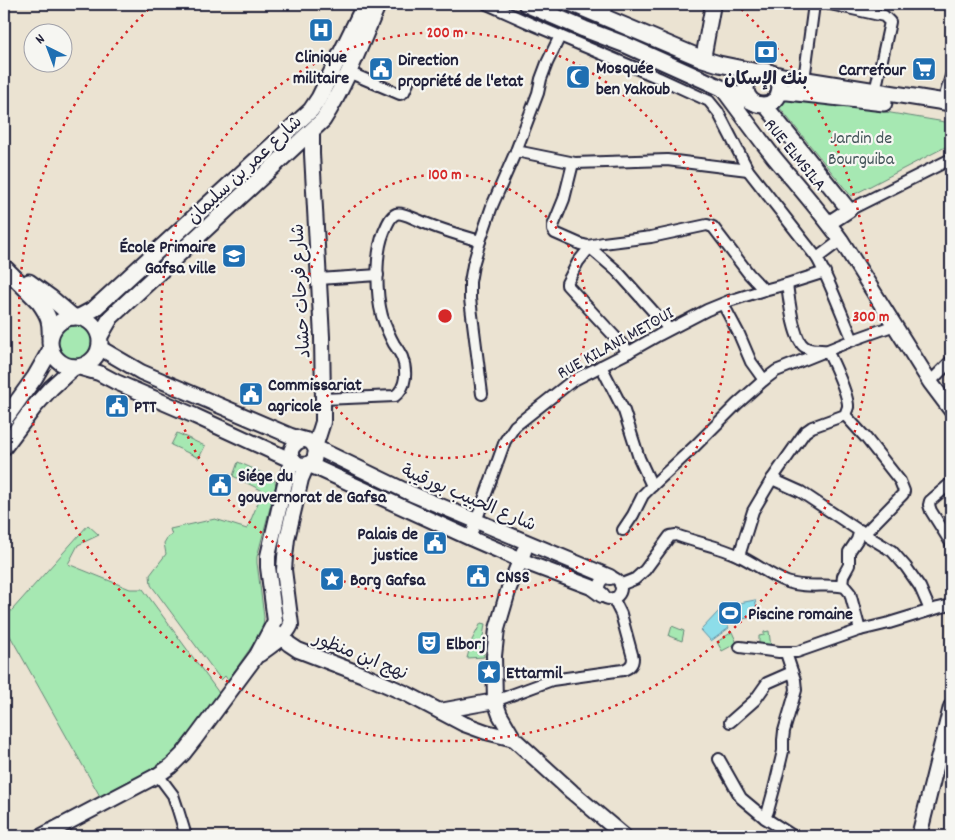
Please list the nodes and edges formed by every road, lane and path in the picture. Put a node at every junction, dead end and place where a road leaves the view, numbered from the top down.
1 (365, 4) edge
2 (378, 4) edge
3 (487, 4) edge
4 (526, 4) edge
5 (573, 4) edge
6 (713, 4) edge
7 (814, 4) edge
8 (830, 4) edge
9 (603, 9) edge
10 (560, 36) junction
11 (703, 58) junction
12 (348, 72) junction
13 (764, 73) junction
14 (951, 76) edge
15 (804, 80) junction
16 (408, 83) dead end
17 (722, 88) junction
18 (779, 92) junction
19 (875, 92) junction
20 (760, 104) junction
21 (948, 106) edge
22 (312, 132) junction
23 (516, 150) junction
24 (951, 159) edge
25 (573, 163) junction
26 (748, 170) junction
27 (849, 210) junction
28 (829, 223) junction
29 (841, 240) junction
30 (480, 241) junction
31 (589, 246) junction
32 (817, 258) junction
33 (4, 267) edge
34 (825, 272) junction
35 (378, 275) junction
36 (319, 279) junction
37 (787, 284) junction
38 (764, 290) junction
39 (723, 304) junction
40 (76, 317) junction
41 (895, 325) junction
42 (669, 329) junction
43 (853, 340) junction
44 (100, 342) junction
45 (50, 346) junction
46 (827, 351) junction
47 (629, 352) junction
48 (951, 361) edge
49 (601, 366) junction
50 (76, 367) junction
51 (764, 380) junction
52 (930, 382) junction
53 (482, 394) dead end
54 (203, 399) junction
55 (323, 399) junction
56 (951, 410) edge
57 (845, 414) junction
58 (195, 416) junction
59 (4, 420) edge
60 (251, 420) junction
61 (243, 438) junction
62 (310, 443) junction
63 (4, 446) edge
64 (293, 459) junction
65 (307, 465) junction
66 (772, 480) junction
67 (951, 483) edge
68 (652, 486) junction
69 (477, 520) junction
70 (623, 530) dead end
71 (862, 532) junction
72 (470, 538) junction
73 (528, 542) junction
74 (951, 543) edge
75 (739, 556) junction
76 (520, 559) junction
77 (615, 581) junction
78 (842, 586) junction
79 (608, 597) junction
80 (951, 597) edge
81 (948, 606) edge
82 (930, 610) junction
83 (860, 630) junction
84 (277, 633) junction
85 (740, 647) dead end
86 (786, 653) junction
87 (792, 672) junction
88 (496, 701) junction
89 (951, 707) edge
90 (440, 711) junction
91 (730, 722) dead end
92 (514, 739) junction
93 (719, 759) dead end
94 (158, 775) junction
95 (765, 818) junction
96 (42, 836) edge
97 (186, 836) edge
98 (624, 836) edge
99 (793, 836) edge
100 (919, 836) edge

1 - 40 main road, شارع عمر بن سليمان
2 - 12 main road, شارع عمر بن سليمان
3 - 10 street
4 - 17 main road
5 - 9 main road
6 - 11 street
7 - 15 street
8 - 19 street
9 - 11 main road
10 - 23 street
10 - 26 street
11 - 13 main road
12 - 16 street
12 - 22 main road, شارع عمر بن سليمان
13 - 15 main road
13 - 18 main road
13 - 20 main road
14 - 21 street
15 - 19 main road
17 - 20 main road
17 - 28 street, RUE ELMSILA
18 - 20 main road
18 - 21 main road
19 - 21 main road
20 - 27 street
22 - 36 street, شارع فرحات حشاد
22 - 44 main road, شارع عمر بن سليمان
23 - 25 street
23 - 30 street
24 - 27 street
25 - 26 street
25 - 31 street
26 - 32 street
27 - 28 street
28 - 29 street, RUE ELMSILA
29 - 32 street
29 - 41 street, RUE ELMSILA
30 - 35 street
30 - 53 street
31 - 38 street
31 - 42 street
31 - 47 street
32 - 34 street
33 - 40 main road
33 - 45 main road
34 - 37 street, RUE KILANI METOUI
34 - 43 street
35 - 36 street
35 - 55 street
36 - 55 street, شارع فرحات حشاد
37 - 38 street, RUE KILANI METOUI
37 - 46 street
38 - 39 street, RUE KILANI METOUI
39 - 42 street, RUE KILANI METOUI
39 - 51 street
40 - 44 main road
40 - 45 main road
41 - 43 street
41 - 52 street, RUE ELMSILA
42 - 47 street, RUE KILANI METOUI
43 - 46 street
44 - 50 main road
44 - 54 street, شارع الحبيب بورقيبة
45 - 50 main road
45 - 59 main road
46 - 51 street
46 - 57 street
47 - 49 street, RUE KILANI METOUI
48 - 52 street
49 - 68 street
49 - 69 street, RUE KILANI METOUI
50 - 58 street
50 - 63 main road
51 - 68 street
52 - 56 street, RUE ELMSILA
54 - 58 street
54 - 60 street, شارع الحبيب بورقيبة
55 - 62 street, شارع فرحات حشاد
57 - 66 street
57 - 71 street
58 - 61 street
60 - 61 street
60 - 62 street, شارع الحبيب بورقيبة
61 - 64 street
62 - 64 street
62 - 65 street
62 - 69 street, شارع الحبيب بورقيبة
64 - 65 street
64 - 84 street
65 - 72 street, شارع الحبيب بورقيبة
65 - 84 street
66 - 71 street
66 - 75 street
67 - 74 street
68 - 70 street
69 - 72 street, RUE KILANI METOUI
69 - 73 street, شارع الحبيب بورقيبة
71 - 78 street
71 - 82 street
72 - 76 street, شارع الحبيب بورقيبة
73 - 76 street
73 - 77 street, شارع الحبيب بورقيبة
75 - 77 street
75 - 78 street
76 - 79 street, شارع الحبيب بورقيبة
76 - 88 street
77 - 79 street
77 - 79 street
78 - 83 street
79 - 88 street
80 - 81 street
81 - 82 street
82 - 83 street
83 - 86 street
84 - 90 street, نهج ابن منظور
84 - 94 street
85 - 86 street
86 - 87 street
87 - 91 street
87 - 95 street
88 - 90 street
88 - 92 street
89 - 100 street
90 - 92 street, نهج ابن منظور
92 - 98 street
93 - 95 street
94 - 96 street
94 - 97 street
95 - 99 street

